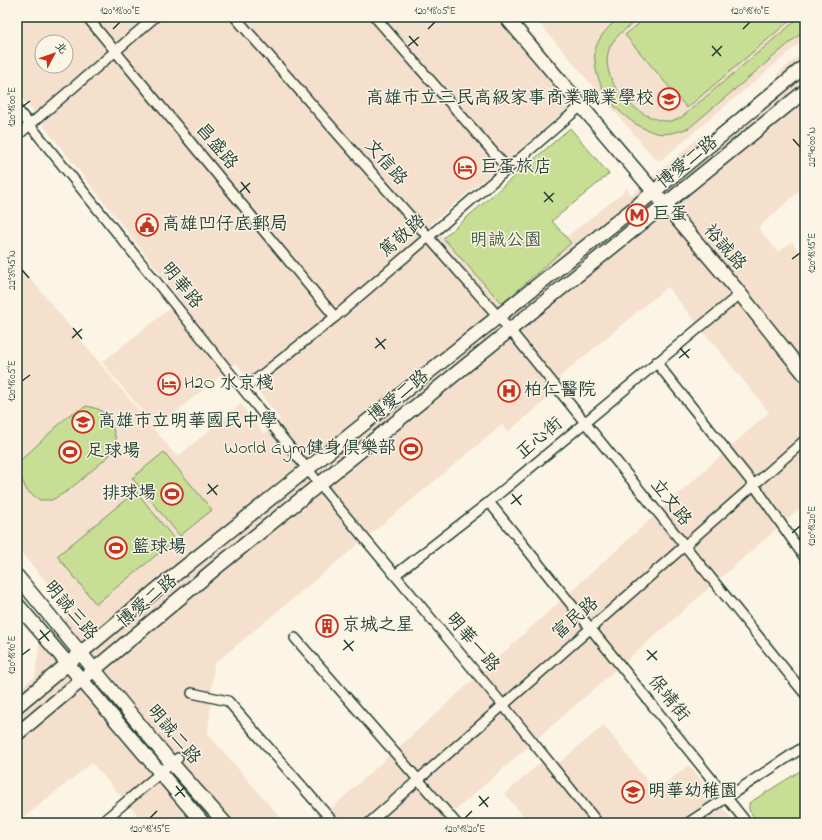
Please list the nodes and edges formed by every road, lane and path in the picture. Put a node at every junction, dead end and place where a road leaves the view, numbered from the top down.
1 (87, 17) edge
2 (156, 17) edge
3 (235, 17) edge
4 (375, 17) edge
5 (506, 17) edge
6 (116, 50) junction
7 (805, 66) edge
8 (805, 91) edge
9 (581, 106) junction
10 (17, 109) edge
11 (30, 125) junction
12 (17, 136) edge
13 (507, 168) junction
14 (654, 192) junction
15 (664, 206) junction
16 (429, 236) junction
17 (740, 294) junction
18 (335, 317) junction
19 (499, 317) junction
20 (510, 330) junction
21 (656, 362) junction
22 (805, 375) edge
23 (244, 389) junction
24 (585, 422) junction
25 (805, 440) edge
26 (307, 468) junction
27 (320, 484) junction
28 (754, 484) junction
29 (490, 502) junction
30 (684, 546) junction
31 (805, 558) edge
32 (395, 575) junction
33 (17, 576) edge
34 (17, 604) edge
35 (591, 628) junction
36 (295, 638) dead end
37 (80, 652) junction
38 (67, 663) junction
39 (95, 669) junction
40 (81, 680) junction
41 (192, 693) dead end
42 (805, 694) edge
43 (503, 705) junction
44 (17, 706) edge
45 (17, 734) edge
46 (805, 746) edge
47 (175, 760) junction
48 (160, 773) junction
49 (418, 780) junction
50 (726, 797) junction
51 (101, 823) edge
52 (203, 823) edge
53 (225, 823) edge
54 (334, 823) edge
55 (369, 823) edge
56 (456, 823) edge
57 (598, 823) edge
58 (688, 823) edge
59 (747, 823) edge

1 - 6 street, 昌盛路
2 - 6 street
3 - 16 street, 文信路
4 - 13 street
5 - 9 main road, 裕誠路
6 - 11 street
6 - 18 street, 昌盛路
7 - 14 main road, 博愛二路
8 - 15 main road, 博愛二路
9 - 13 street, 篤敬路
9 - 14 main road, 裕誠路
10 - 11 street, 明華路
11 - 12 street
11 - 23 street, 明華路
13 - 16 street, 篤敬路
14 - 15 main road, 裕誠路
14 - 19 main road, 博愛二路
15 - 17 main road, 裕誠路
15 - 20 main road, 博愛二路
16 - 18 street, 篤敬路
16 - 19 street, 文信路
17 - 21 street, 正心街
17 - 22 main road, 裕誠路
18 - 23 street, 篤敬路
19 - 20 street, 文信路
19 - 26 main road, 博愛二路
20 - 24 street, 立文路
20 - 27 main road, 博愛二路
21 - 24 street, 正心街
21 - 28 street
23 - 26 street, 明華路
24 - 29 street, 正心街
24 - 30 street, 立文路
25 - 28 street, 富民路
26 - 27 street, 明華路
26 - 37 main road, 博愛二路
27 - 32 street, 明華一路
27 - 39 main road, 博愛二路
28 - 30 street, 富民路
28 - 31 street
29 - 32 street, 正心街
29 - 35 street, 保靖街
30 - 35 street, 富民路
30 - 42 street, 立文路
32 - 43 street, 明華一路
33 - 37 main road, 明誠三路
34 - 38 main road, 明誠三路
35 - 43 street, 富民路
35 - 50 street, 保靖街
36 - 49 street
37 - 38 main road, 博愛二路
37 - 39 main road, 明誠三路
38 - 40 main road, 明誠三路
38 - 44 main road, 博愛二路
39 - 40 main road, 博愛二路
39 - 47 main road, 明誠二路
40 - 45 main road, 博愛二路
40 - 48 main road, 明誠二路
41 - 54 street
43 - 49 street, 富民路
43 - 57 street, 明華一路
46 - 50 street
47 - 48 street
47 - 53 main road, 明誠二路
48 - 51 street
48 - 52 main road, 明誠二路
49 - 55 street, 富民路
49 - 56 street
50 - 58 street
50 - 59 street, 保靖街

